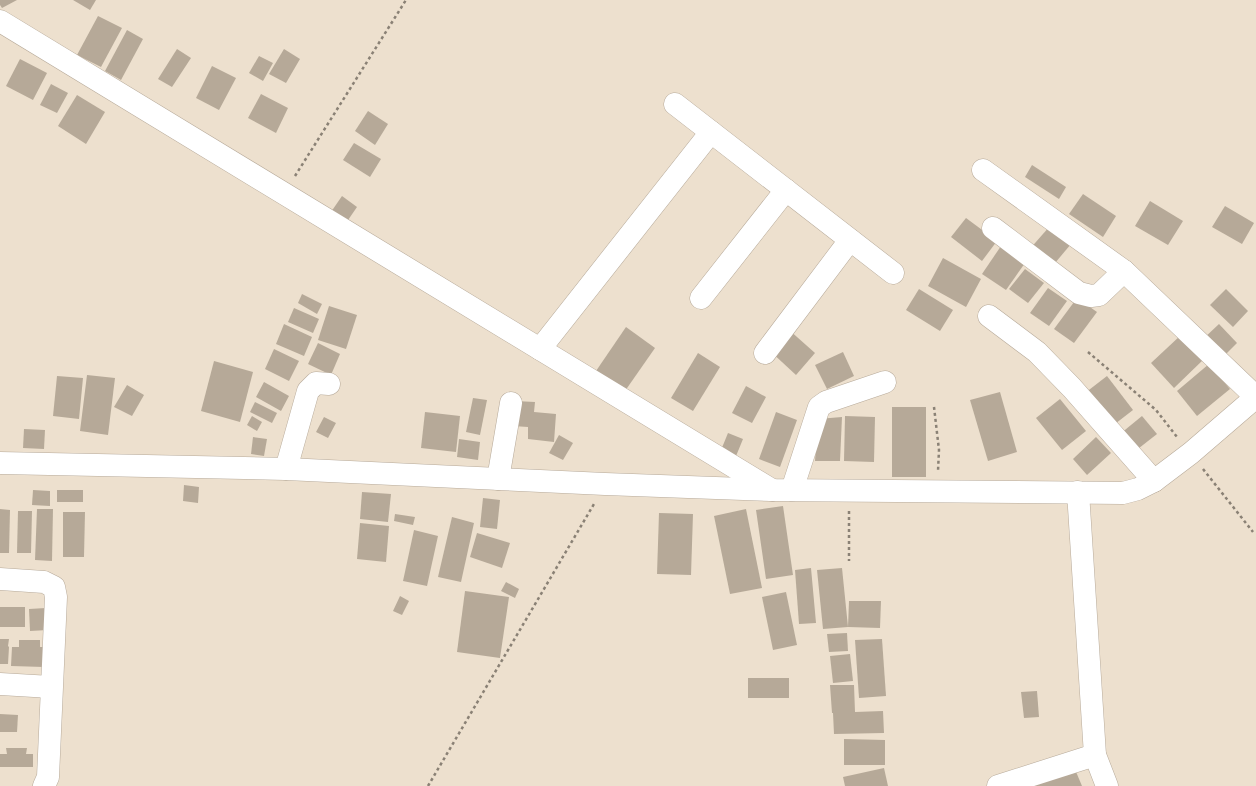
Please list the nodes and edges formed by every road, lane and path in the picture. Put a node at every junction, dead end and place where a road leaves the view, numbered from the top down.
1 (406, 0) edge
2 (0, 21) edge
3 (675, 104) dead end
4 (711, 132) junction
5 (983, 170) dead end
6 (786, 190) junction
7 (284, 194) junction
8 (993, 228) dead end
9 (850, 240) junction
10 (1124, 271) junction
11 (893, 273) dead end
12 (701, 298) dead end
13 (989, 316) dead end
14 (540, 349) junction
15 (1088, 352) dead end
16 (765, 353) dead end
17 (885, 382) dead end
18 (329, 384) dead end
19 (1256, 397) edge
20 (511, 404) dead end
21 (934, 407) dead end
22 (1191, 453) junction
23 (0, 463) edge
24 (286, 469) junction
25 (498, 479) junction
26 (1154, 481) junction
27 (605, 484) junction
28 (782, 490) junction
29 (848, 490) junction
30 (937, 491) junction
31 (1078, 492) junction
32 (1252, 532) dead end
33 (849, 561) dead end
34 (0, 579) edge
35 (0, 684) edge
36 (51, 687) junction
37 (1095, 755) junction
38 (44, 786) edge
39 (428, 786) edge
40 (998, 786) edge
41 (1107, 786) edge

1 - 7 path
2 - 7 street
3 - 4 street
4 - 6 street
4 - 14 street
5 - 10 street
6 - 9 street
6 - 12 street
7 - 14 street
8 - 10 street
9 - 11 street
9 - 16 street
10 - 19 street
13 - 26 street
14 - 28 street
15 - 22 path
17 - 28 street
18 - 24 street
19 - 22 street
20 - 25 street
21 - 30 path
22 - 26 street
22 - 32 path
23 - 24 street
24 - 25 street
25 - 27 street
26 - 31 street
27 - 28 street
27 - 39 path
28 - 29 street
29 - 30 street
29 - 33 path
30 - 31 street
31 - 37 street
34 - 36 street
35 - 36 street
36 - 38 street
37 - 40 street
37 - 41 street

